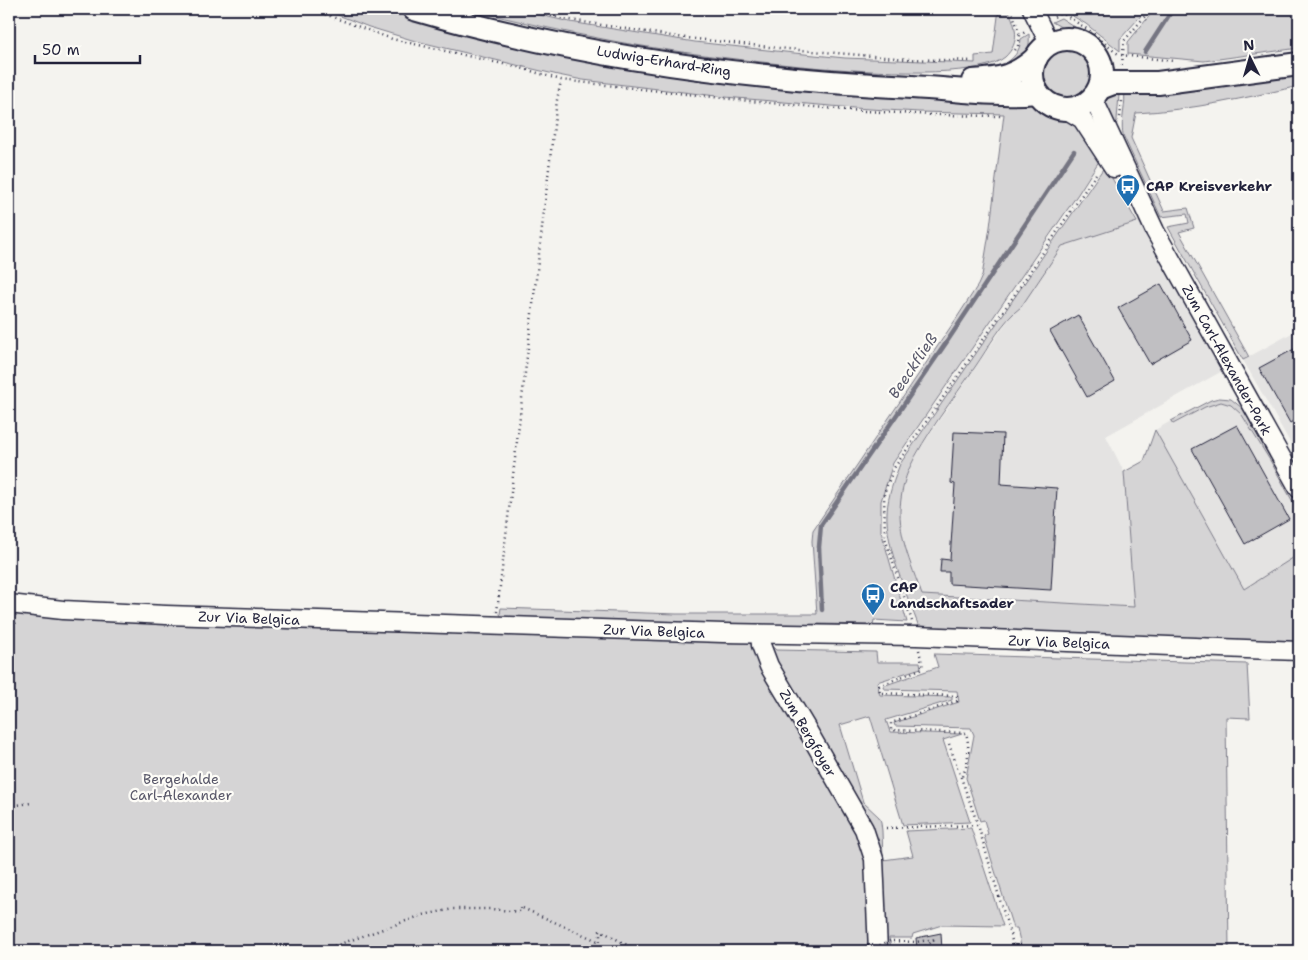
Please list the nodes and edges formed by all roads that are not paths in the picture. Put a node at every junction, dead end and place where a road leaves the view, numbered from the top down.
1 (414, 9) edge
2 (1040, 33) edge
3 (1099, 58) junction
4 (1299, 64) edge
5 (1199, 76) junction
6 (918, 87) junction
7 (1037, 92) junction
8 (1096, 93) junction
9 (1067, 110) junction
10 (1155, 231) junction
11 (1299, 489) edge
12 (9, 604) edge
13 (760, 634) junction
14 (1299, 651) edge
15 (878, 951) edge

1 - 6 main road, Ludwig-Erhard-Ring
2 - 3 main road
2 - 6 main road, Ludwig-Erhard-Ring
2 - 7 main road
3 - 5 main road
3 - 8 main road
4 - 5 main road
5 - 8 main road
6 - 7 main road, Ludwig-Erhard-Ring
7 - 9 main road
8 - 9 main road
8 - 10 street, Zum Carl-Alexander-Park
9 - 10 street, Zum Carl-Alexander-Park
10 - 11 street, Zum Carl-Alexander-Park
12 - 13 street, Zur Via Belgica
13 - 14 street, Zur Via Belgica
13 - 15 street, Zum Bergfoyer

